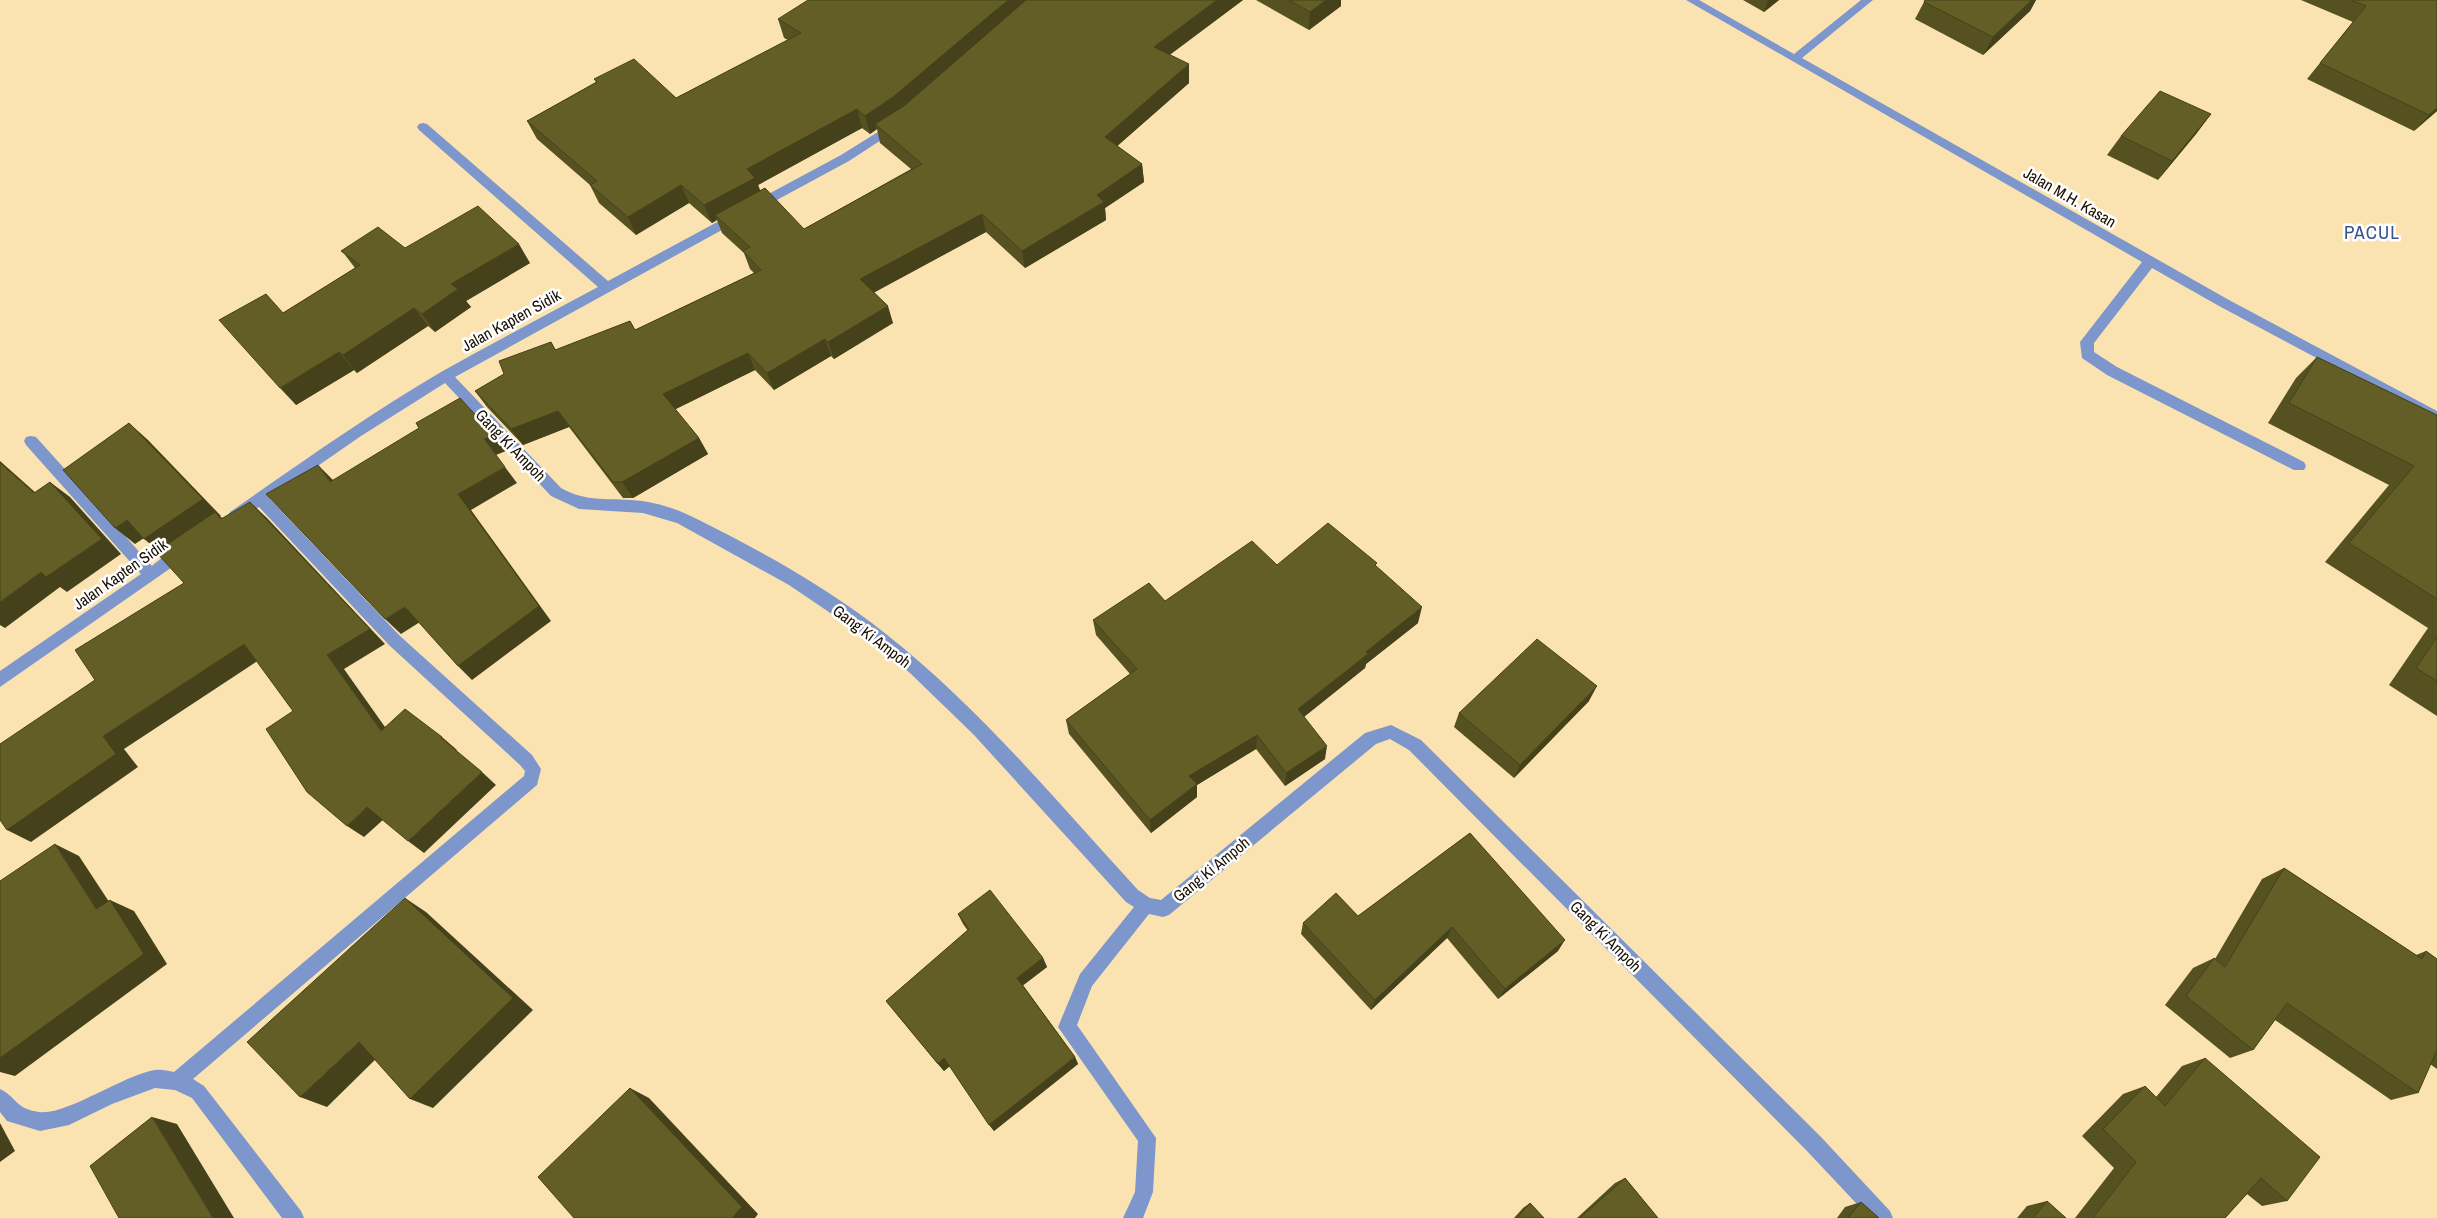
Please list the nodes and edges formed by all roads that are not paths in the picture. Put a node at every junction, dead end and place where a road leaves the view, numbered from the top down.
1 (1691, 0) edge
2 (1868, 0) edge
3 (1794, 60) junction
4 (903, 120) edge
5 (423, 127) dead end
6 (2150, 261) junction
7 (606, 287) junction
8 (446, 376) junction
9 (2437, 417) edge
10 (32, 441) dead end
11 (2299, 466) dead end
12 (260, 498) junction
13 (221, 525) edge
14 (198, 542) edge
15 (150, 574) junction
16 (0, 680) edge
17 (1146, 906) junction
18 (177, 1081) junction
19 (0, 1098) edge
20 (294, 1218) edge
21 (1133, 1218) edge
22 (1883, 1218) edge

1 - 3 street, Jalan M.H. Kasan
2 - 3 street
3 - 6 street, Jalan M.H. Kasan
4 - 7 street, Jalan Kapten Sidik
5 - 7 street
6 - 9 street, Jalan M.H. Kasan
6 - 11 street
7 - 8 street, Jalan Kapten Sidik
8 - 12 street, Jalan Kapten Sidik
8 - 17 street, Gang Ki Ampoh
10 - 15 street
12 - 13 street, Jalan Kapten Sidik
12 - 18 street
14 - 15 street, Jalan Kapten Sidik
15 - 16 street, Jalan Kapten Sidik
17 - 21 street
17 - 22 street, Gang Ki Ampoh
18 - 19 street
18 - 20 street

